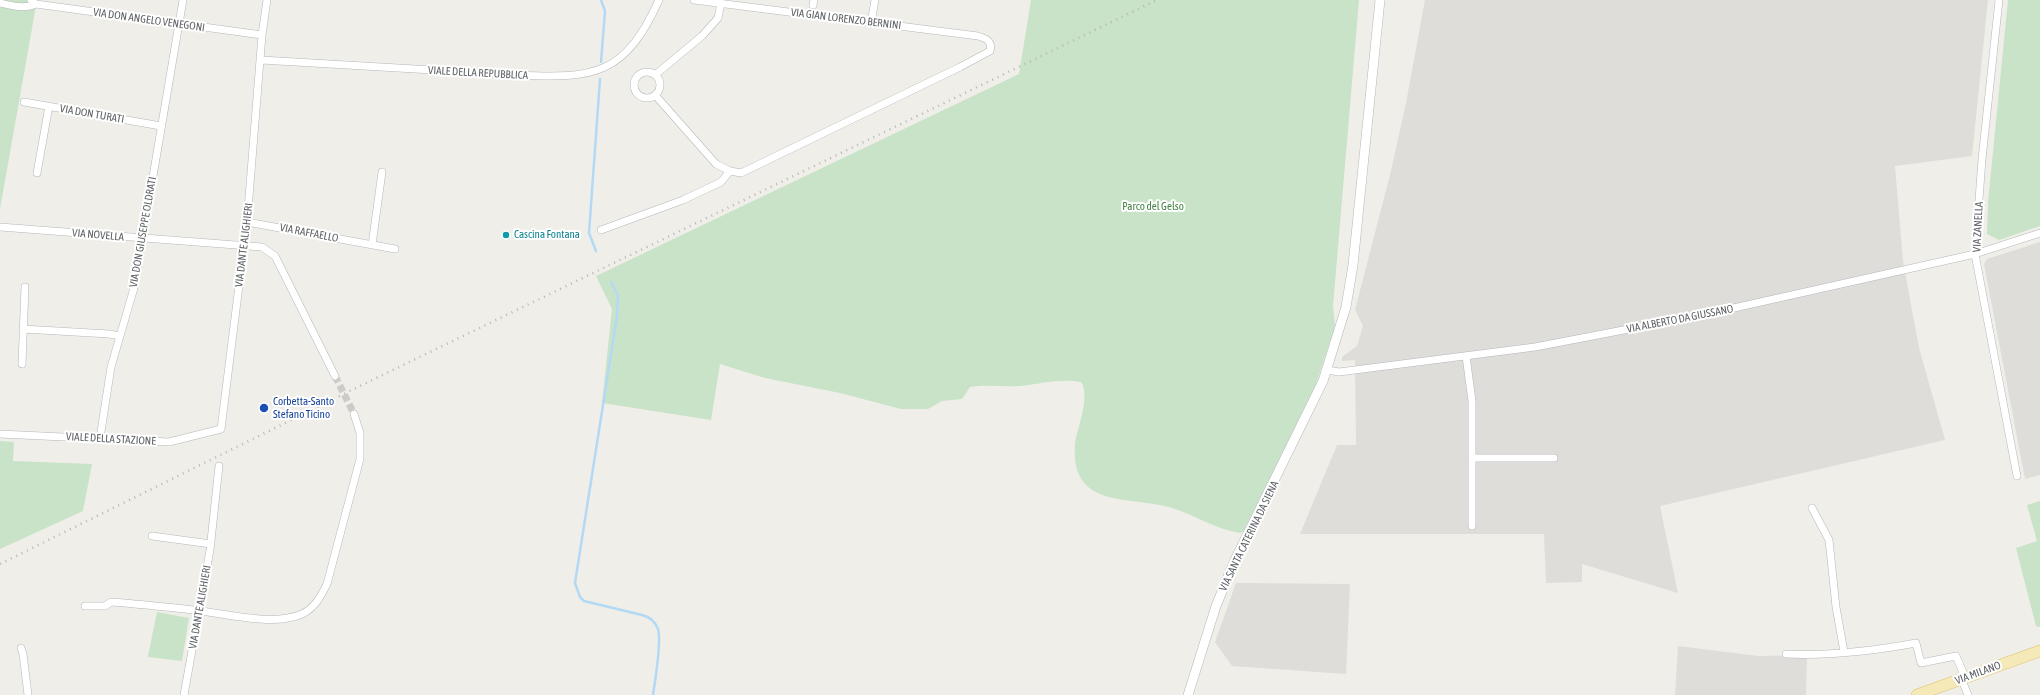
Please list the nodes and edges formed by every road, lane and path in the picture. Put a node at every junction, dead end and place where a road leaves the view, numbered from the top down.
1 (183, 0) edge
2 (267, 0) edge
3 (659, 0) edge
4 (694, 0) edge
5 (874, 0) edge
6 (1999, 0) edge
7 (34, 2) edge
8 (0, 3) edge
9 (720, 3) junction
10 (1380, 3) edge
11 (871, 23) junction
12 (178, 24) junction
13 (262, 35) junction
14 (261, 60) junction
15 (655, 75) junction
16 (655, 95) junction
17 (24, 102) dead end
18 (49, 106) junction
19 (161, 126) junction
20 (730, 171) junction
21 (382, 172) dead end
22 (37, 173) dead end
23 (247, 222) junction
24 (0, 227) edge
25 (601, 230) dead end
26 (2040, 233) edge
27 (142, 238) junction
28 (372, 245) junction
29 (244, 246) junction
30 (395, 249) dead end
31 (1975, 254) junction
32 (25, 287) dead end
33 (23, 329) junction
34 (120, 336) junction
35 (1466, 356) junction
36 (22, 364) dead end
37 (1326, 370) junction
38 (335, 376) tunnel mouth
39 (354, 414) tunnel mouth
40 (221, 429) joint
41 (0, 434) edge
42 (100, 438) junction
43 (1472, 458) junction
44 (1554, 458) dead end
45 (219, 466) dead end
46 (2017, 476) dead end
47 (1812, 508) dead end
48 (1472, 526) dead end
49 (152, 536) dead end
50 (211, 544) junction
51 (85, 606) dead end
52 (200, 611) junction
53 (21, 648) dead end
54 (2040, 651) edge
55 (1844, 652) junction
56 (1786, 654) dead end
57 (1963, 678) junction
58 (28, 695) edge
59 (184, 695) edge
60 (1188, 695) edge
61 (1917, 695) edge
62 (1968, 695) edge

1 - 12 street, VIA DON GIUSEPPE OLDRATI
2 - 13 street, VIA DANTE ALIGHIERI
3 - 14 street, VIALE DELLA REPUBBLICA
4 - 9 street, VIA GIAN LORENZO BERNINI
5 - 11 street
6 - 31 street, VIA ZANELLA
7 - 8 street, VIA DON ANGELO VENEGONI
7 - 12 street, VIA DON ANGELO VENEGONI
9 - 11 street, VIA GIAN LORENZO BERNINI
9 - 15 street
10 - 37 street
11 - 20 street, VIA GIAN LORENZO BERNINI
12 - 13 street, VIA DON ANGELO VENEGONI
12 - 19 street, VIA DON GIUSEPPE OLDRATI
13 - 14 street, VIA DANTE ALIGHIERI
14 - 23 street, VIA DANTE ALIGHIERI
15 - 16 street
15 - 16 street
16 - 20 street
17 - 18 street, VIA DON TURATI
18 - 19 street, VIA DON TURATI
18 - 22 street
19 - 27 street, VIA DON GIUSEPPE OLDRATI
20 - 25 street
21 - 28 street
23 - 28 street, VIA RAFFAELLO
23 - 29 street, VIA DANTE ALIGHIERI
24 - 27 street, VIA NOVELLA
26 - 31 street, VIA ALBERTO DA GIUSSANO
27 - 29 street, VIA NOVELLA
27 - 34 street, VIA DON GIUSEPPE OLDRATI
28 - 30 street, VIA RAFFAELLO
29 - 38 street, VIA NOVELLA
29 - 40 street, VIA DANTE ALIGHIERI
31 - 35 street, VIA ALBERTO DA GIUSSANO
31 - 46 street, VIA ZANELLA
32 - 33 street
33 - 34 street
33 - 36 street
34 - 42 street, VIA DON GIUSEPPE OLDRATI
35 - 37 street, VIA ALBERTO DA GIUSSANO
35 - 43 street
37 - 60 street, VIA SANTA CATERINA DA SIENA
39 - 52 street
40 - 42 street, VIALE DELLA STAZIONE
41 - 42 street, VIALE DELLA STAZIONE
43 - 44 street
43 - 48 street
45 - 50 street, VIA DANTE ALIGHIERI
47 - 55 street
49 - 50 street
50 - 52 street, VIA DANTE ALIGHIERI
51 - 52 street
52 - 59 street, VIA DANTE ALIGHIERI
53 - 58 street
54 - 57 main road, VIA MILANO
55 - 56 street
55 - 57 street
57 - 61 main road, VIA MILANO
57 - 62 street

